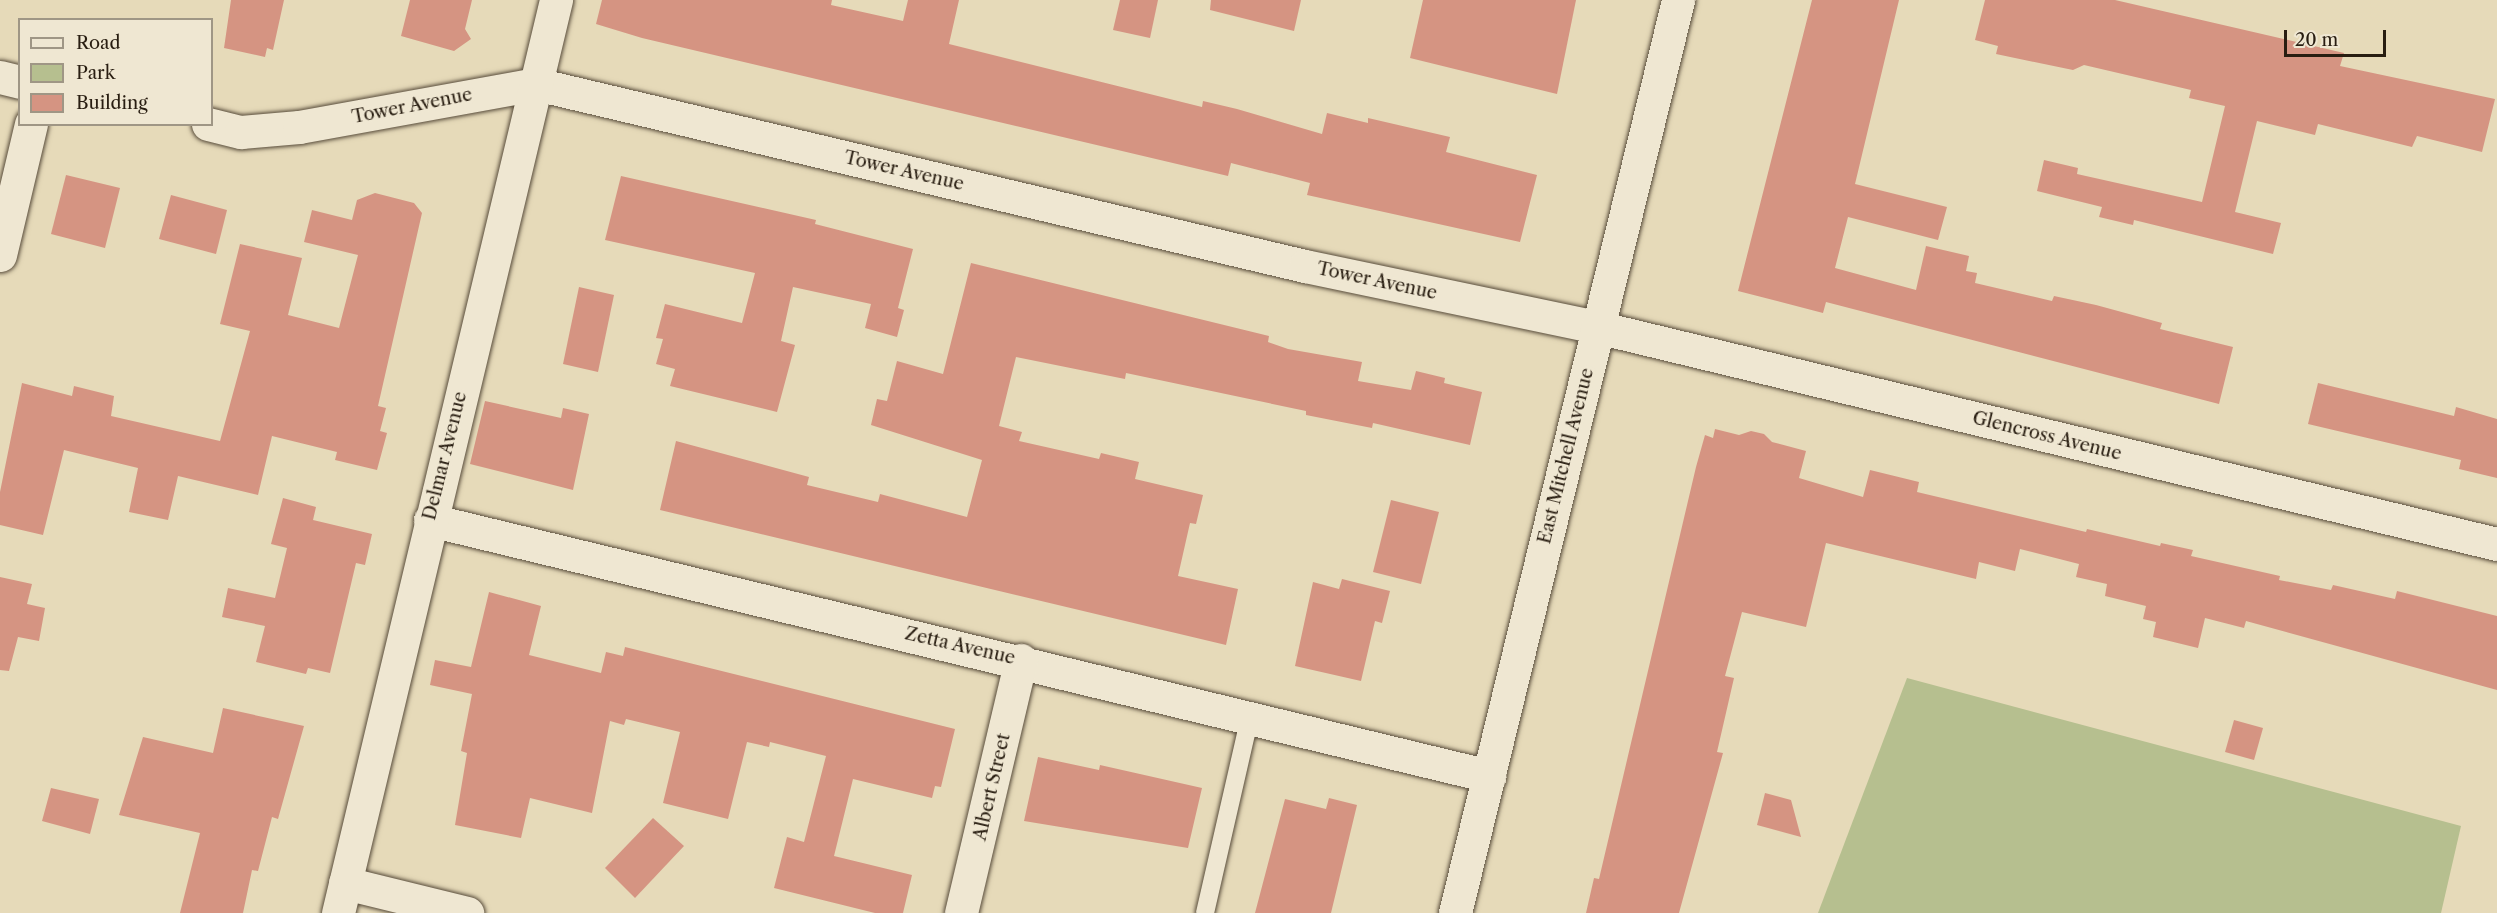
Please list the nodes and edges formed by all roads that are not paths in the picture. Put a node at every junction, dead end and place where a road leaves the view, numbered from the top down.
1 (556, 0) edge
2 (1678, 0) edge
3 (0, 77) edge
4 (18, 82) edge
5 (536, 84) junction
6 (213, 125) edge
7 (31, 126) edge
8 (0, 255) edge
9 (1597, 327) junction
10 (430, 520) junction
11 (2497, 544) edge
12 (1021, 660) junction
13 (1250, 717) junction
14 (1489, 776) junction
15 (341, 898) edge
16 (467, 913) edge
17 (962, 913) edge
18 (1205, 913) edge
19 (1455, 913) edge

1 - 5 street, Delmar Avenue
2 - 9 street, East Mitchell Avenue
3 - 4 street
5 - 6 street, Tower Avenue
5 - 9 street, Tower Avenue
5 - 10 street, Delmar Avenue
7 - 8 street
9 - 11 street, Glencross Avenue
9 - 14 street, East Mitchell Avenue
10 - 12 street, Zetta Avenue
10 - 15 street, Delmar Avenue
12 - 13 street, Zetta Avenue
12 - 17 street, Albert Street
13 - 14 street, Zetta Avenue
13 - 18 lane
14 - 19 street, East Mitchell Avenue
15 - 16 street

